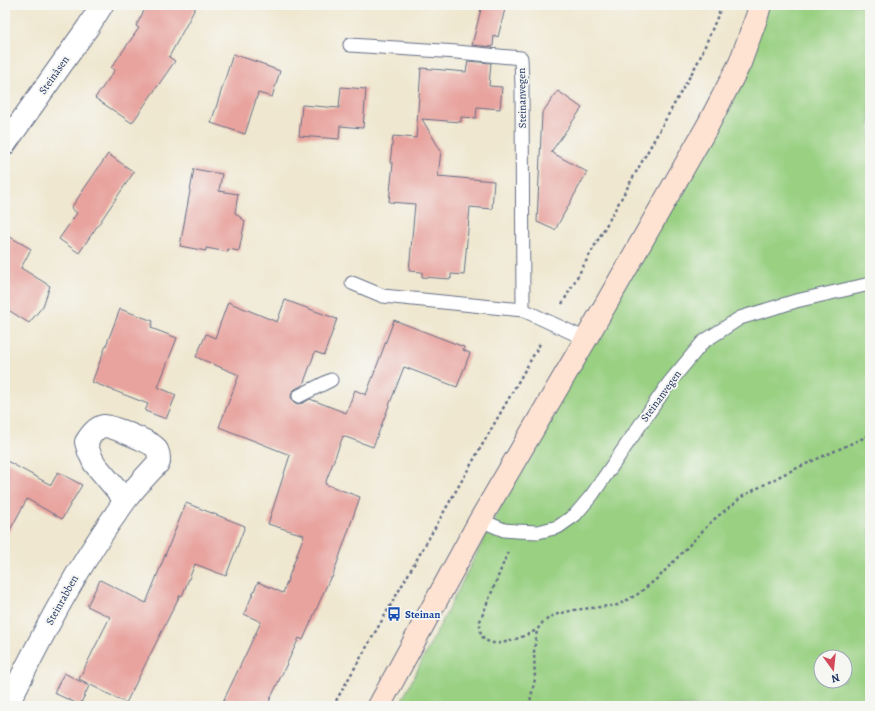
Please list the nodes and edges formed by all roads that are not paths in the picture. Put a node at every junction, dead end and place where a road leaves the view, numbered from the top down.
1 (102, 5) edge
2 (760, 5) edge
3 (350, 45) dead end
4 (5, 144) edge
5 (352, 283) dead end
6 (870, 284) edge
7 (523, 310) junction
8 (586, 339) junction
9 (331, 380) dead end
10 (299, 396) dead end
11 (125, 500) dead end
12 (480, 520) junction
13 (7, 706) edge
14 (378, 706) edge

1 - 4 street, Steinåsen
2 - 8 main road
3 - 7 lane, Steinanvegen
5 - 7 lane
6 - 12 lane, Steinanvegen
7 - 8 lane
8 - 12 main road
9 - 10 lane
11 - 13 street, Steinrabben
12 - 14 main road

